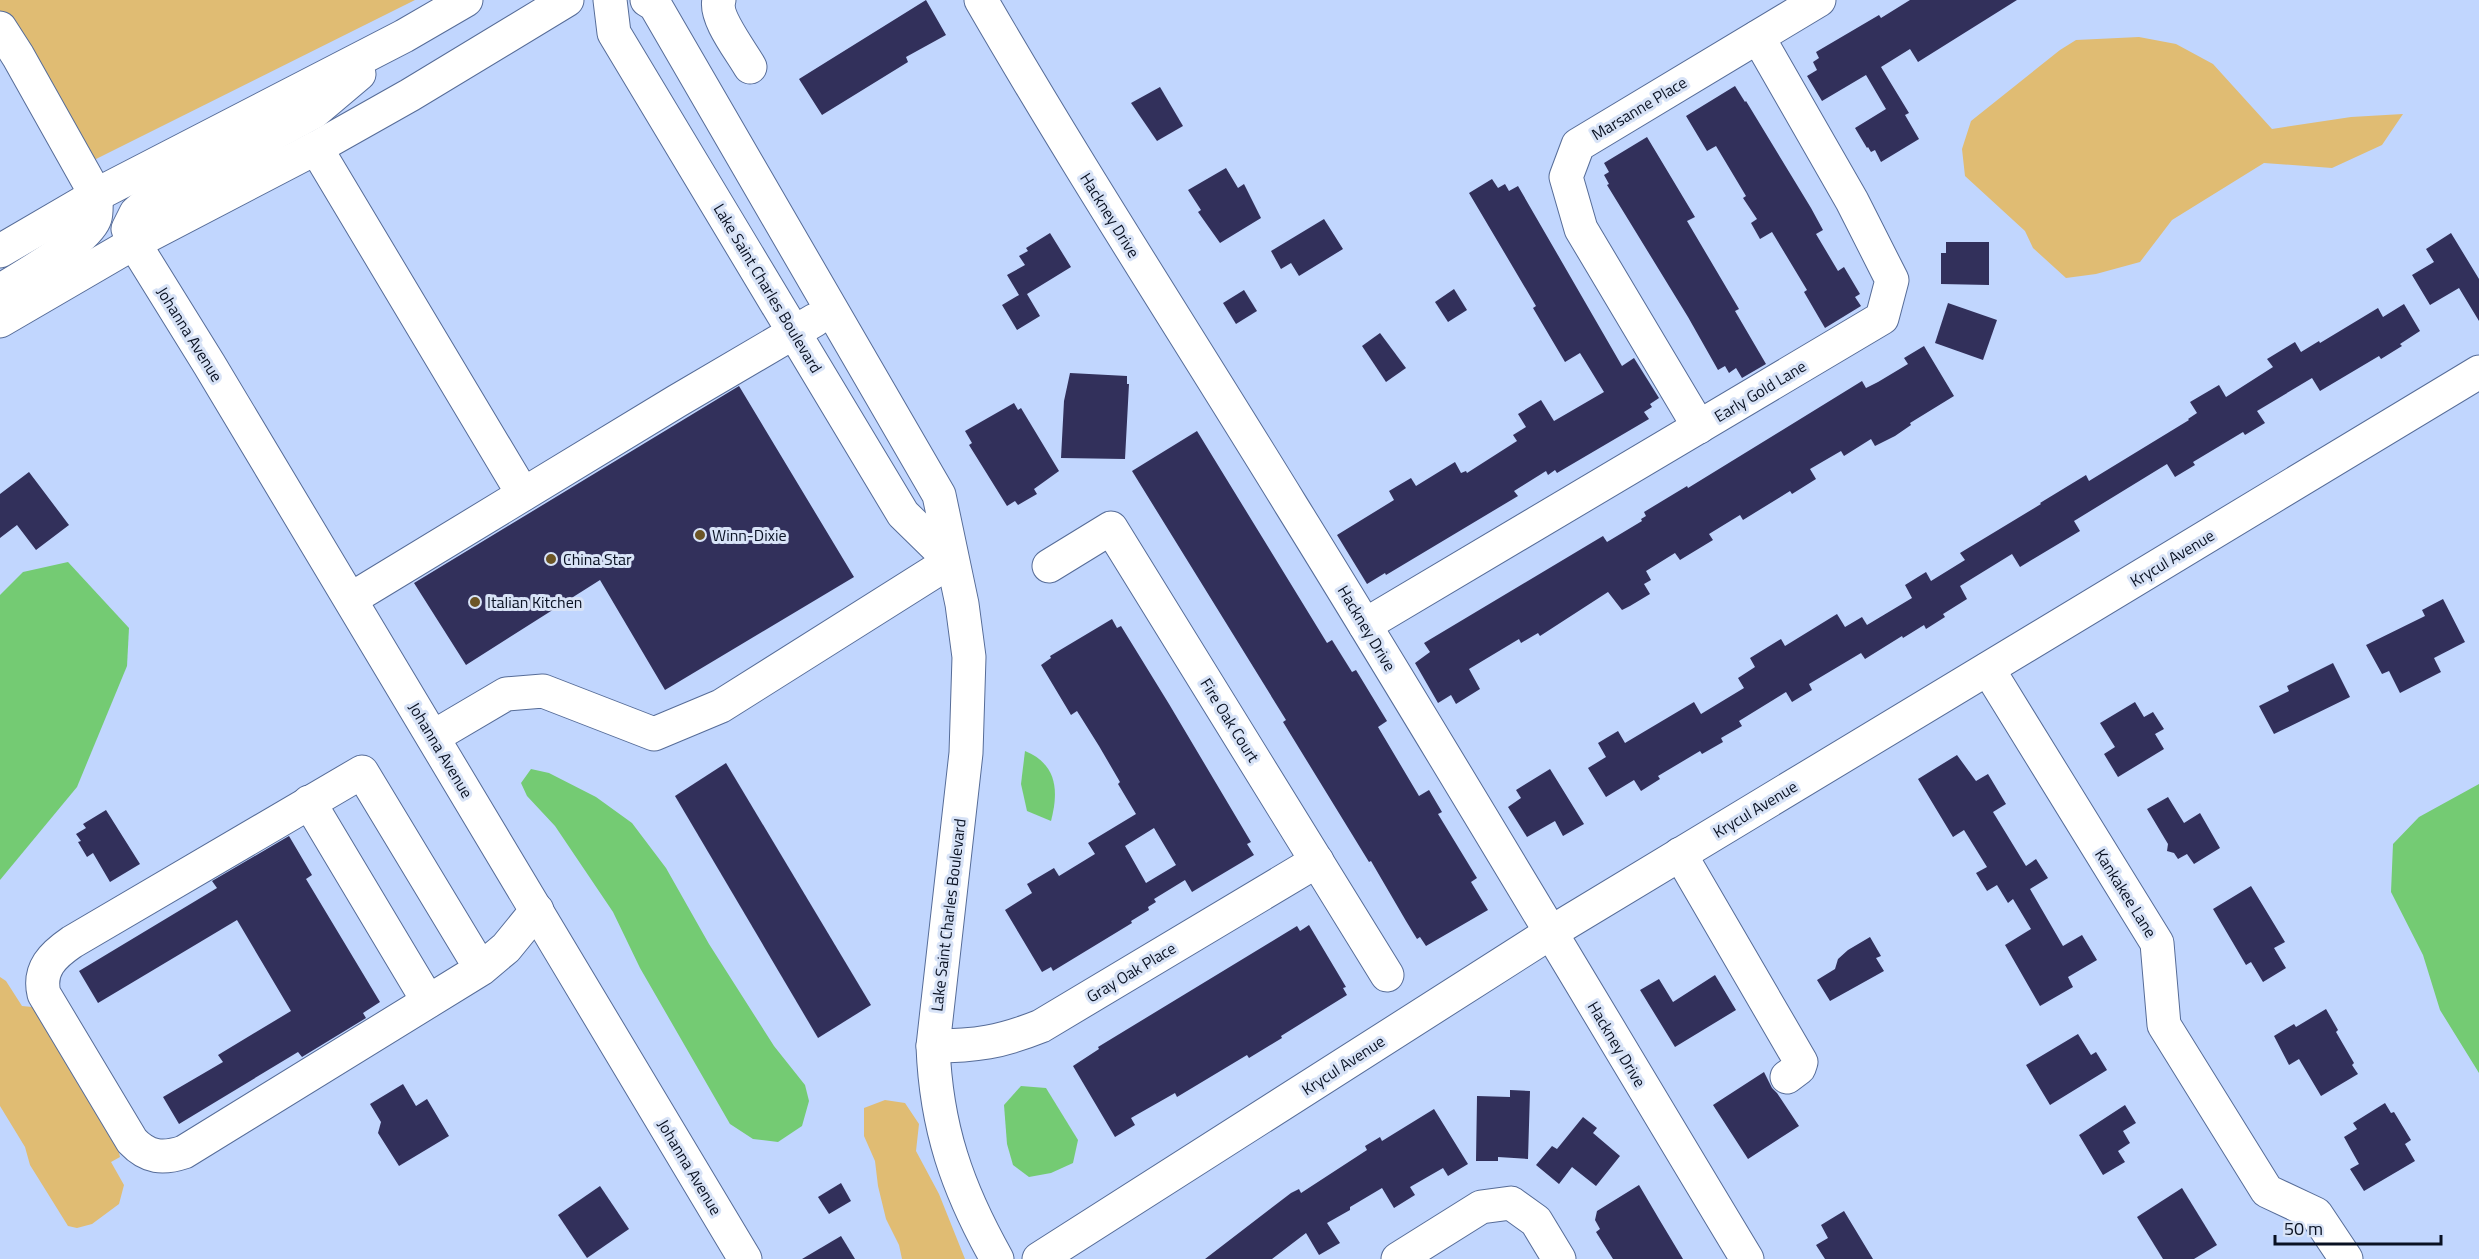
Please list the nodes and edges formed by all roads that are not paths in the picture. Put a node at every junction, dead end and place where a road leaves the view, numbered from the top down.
1 (466, 0) edge
2 (567, 0) edge
3 (610, 0) edge
4 (647, 0) edge
5 (719, 0) edge
6 (981, 0) edge
7 (1820, 0) edge
8 (0, 28) edge
9 (404, 36) junction
10 (1758, 37) junction
11 (750, 67) dead end
12 (316, 148) junction
13 (96, 195) junction
14 (134, 243) junction
15 (0, 251) edge
16 (0, 291) edge
17 (833, 309) junction
18 (0, 321) edge
19 (795, 332) junction
20 (2479, 372) edge
21 (1699, 427) junction
22 (524, 494) junction
23 (951, 561) junction
24 (1049, 566) dead end
25 (351, 599) junction
26 (1365, 625) junction
27 (1988, 669) junction
28 (434, 737) junction
29 (309, 802) junction
30 (1680, 854) junction
31 (1317, 861) junction
32 (537, 910) junction
33 (1550, 933) junction
34 (481, 969) junction
35 (1387, 975) dead end
36 (428, 1001) junction
37 (933, 1046) junction
38 (1786, 1077) dead end
39 (745, 1259) edge
40 (997, 1259) edge
41 (1040, 1259) edge
42 (1398, 1259) edge
43 (1559, 1259) edge
44 (1747, 1259) edge
45 (2346, 1259) edge

1 - 9 street
2 - 12 street
3 - 19 street, Lake Saint Charles Boulevard
4 - 17 street, Lake Saint Charles Boulevard
5 - 11 street
6 - 26 street, Hackney Drive
7 - 10 street, Marsanne Place
8 - 13 street
9 - 13 street
9 - 14 street
10 - 21 street, Marsanne Place
10 - 21 street, Early Gold Lane
12 - 14 street
12 - 22 street
13 - 15 street
13 - 16 street
14 - 18 street
14 - 25 street, Johanna Avenue
17 - 19 street
17 - 23 street, Lake Saint Charles Boulevard
19 - 22 street
19 - 23 street, Lake Saint Charles Boulevard
20 - 27 street, Krycul Avenue
21 - 26 street, Early Gold Lane
22 - 25 street
23 - 28 street
23 - 37 street, Lake Saint Charles Boulevard
24 - 31 street, Fire Oak Court
25 - 28 street, Johanna Avenue
26 - 33 street, Hackney Drive
27 - 30 street, Krycul Avenue
27 - 45 street, Kankakee Lane
28 - 32 street, Johanna Avenue
29 - 34 street
29 - 36 street
29 - 36 street
30 - 33 street, Krycul Avenue
30 - 38 street
31 - 35 street, Fire Oak Court
31 - 37 street, Gray Oak Place
32 - 34 street
32 - 39 street, Johanna Avenue
33 - 41 street, Krycul Avenue
33 - 44 street, Hackney Drive
34 - 36 street
37 - 40 street, Lake Saint Charles Boulevard
42 - 43 street

